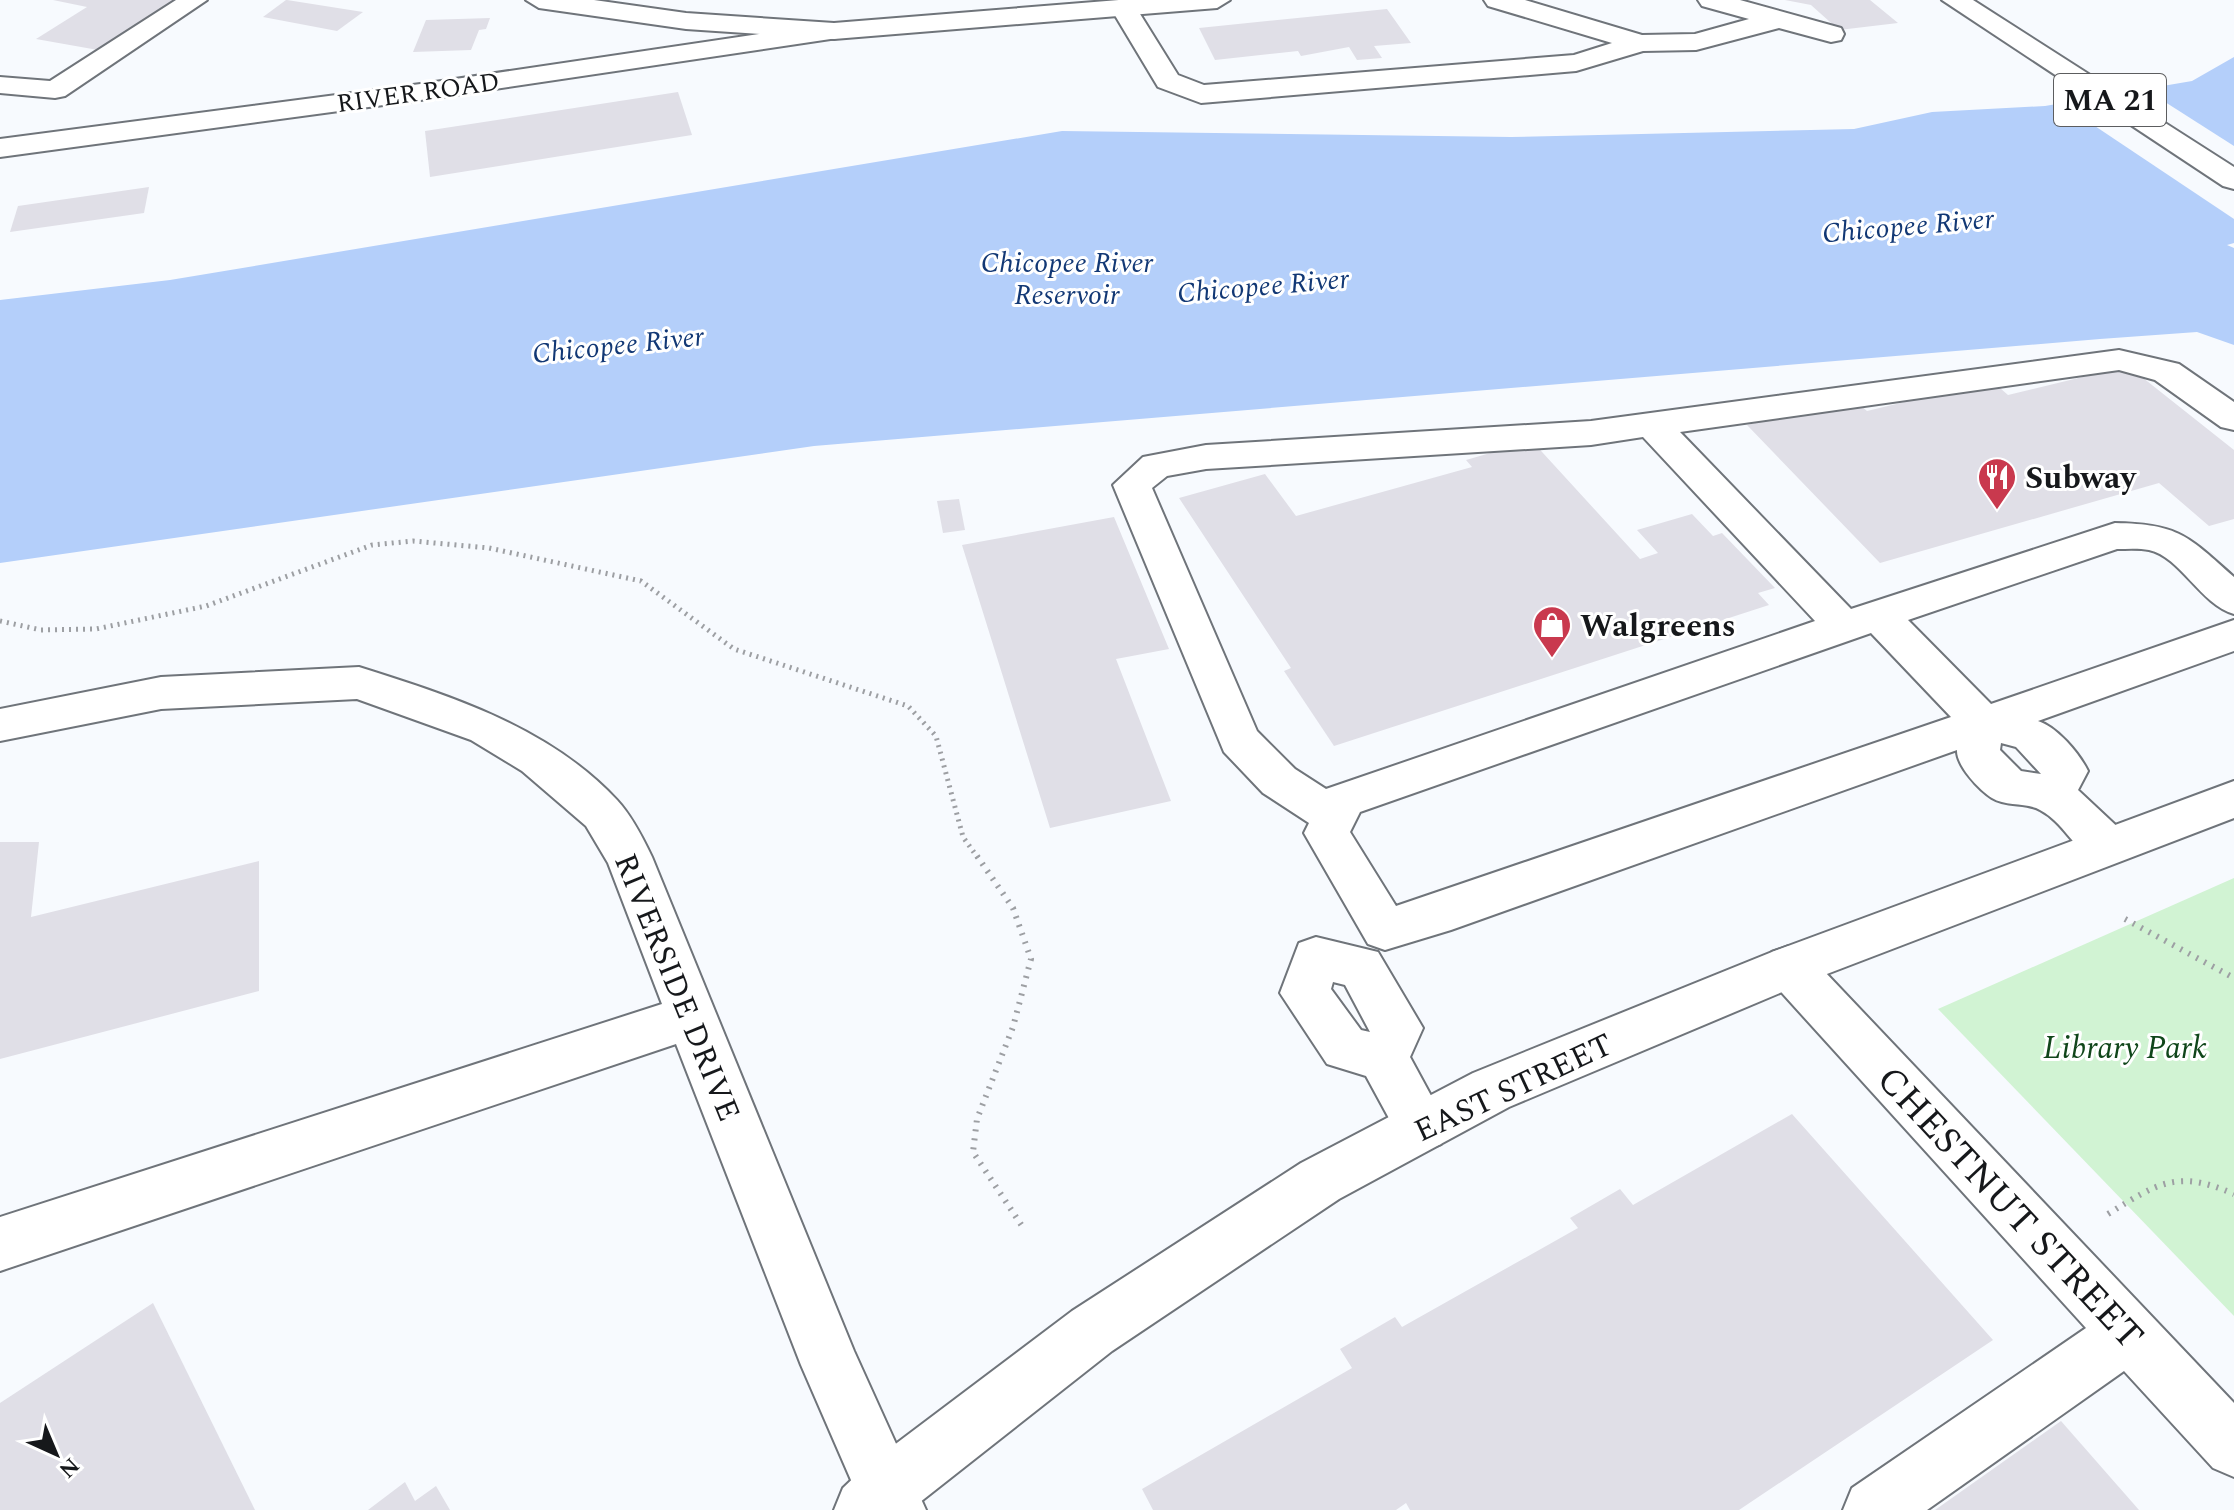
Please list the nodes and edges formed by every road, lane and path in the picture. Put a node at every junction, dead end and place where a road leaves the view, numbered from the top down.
1 (194, 0) edge
2 (539, 0) edge
3 (1217, 0) edge
4 (1497, 0) edge
5 (1711, 0) edge
6 (1955, 0) edge
7 (1968, 0) edge
8 (1123, 7) junction
9 (1776, 20) junction
10 (1990, 22) junction
11 (834, 31) junction
12 (1831, 34) dead end
13 (1641, 43) junction
14 (0, 85) edge
15 (0, 148) edge
16 (2232, 179) edge
17 (2234, 419) edge
18 (1652, 425) junction
19 (2234, 600) edge
20 (0, 621) edge
21 (1861, 621) junction
22 (2234, 635) edge
23 (1981, 721) junction
24 (0, 725) edge
25 (2234, 799) edge
26 (1335, 817) junction
27 (2108, 846) junction
28 (2125, 919) dead end
29 (1385, 930) junction
30 (1789, 967) junction
31 (2234, 978) edge
32 (694, 1016) junction
33 (1422, 1127) junction
34 (2234, 1194) edge
35 (2108, 1214) dead end
36 (1024, 1229) dead end
37 (0, 1244) edge
38 (2129, 1333) junction
39 (2234, 1447) edge
40 (882, 1503) edge
41 (1874, 1510) edge

1 - 14 main road
2 - 11 main road
3 - 8 main road
4 - 13 main road
5 - 9 main road
6 - 10 main road, MA 21
7 - 10 main road
8 - 11 main road
8 - 13 main road
9 - 12 main road
9 - 13 main road
10 - 16 main road, MA 21
11 - 15 main road, RIVER ROAD
17 - 18 main road
18 - 21 main road
18 - 26 main road
19 - 21 main road
20 - 36 path
21 - 23 main road
21 - 26 main road
22 - 23 main road
23 - 27 main road
23 - 29 main road
24 - 32 main road, RIVERSIDE DRIVE
25 - 27 main road, EAST STREET
26 - 29 main road
27 - 30 main road, EAST STREET
28 - 31 path
29 - 33 main road
30 - 33 main road, EAST STREET
30 - 38 main road, CHESTNUT STREET
32 - 37 main road
32 - 40 main road, RIVERSIDE DRIVE
33 - 40 main road, EAST STREET
34 - 35 path
38 - 39 main road, CHESTNUT STREET
38 - 41 main road

